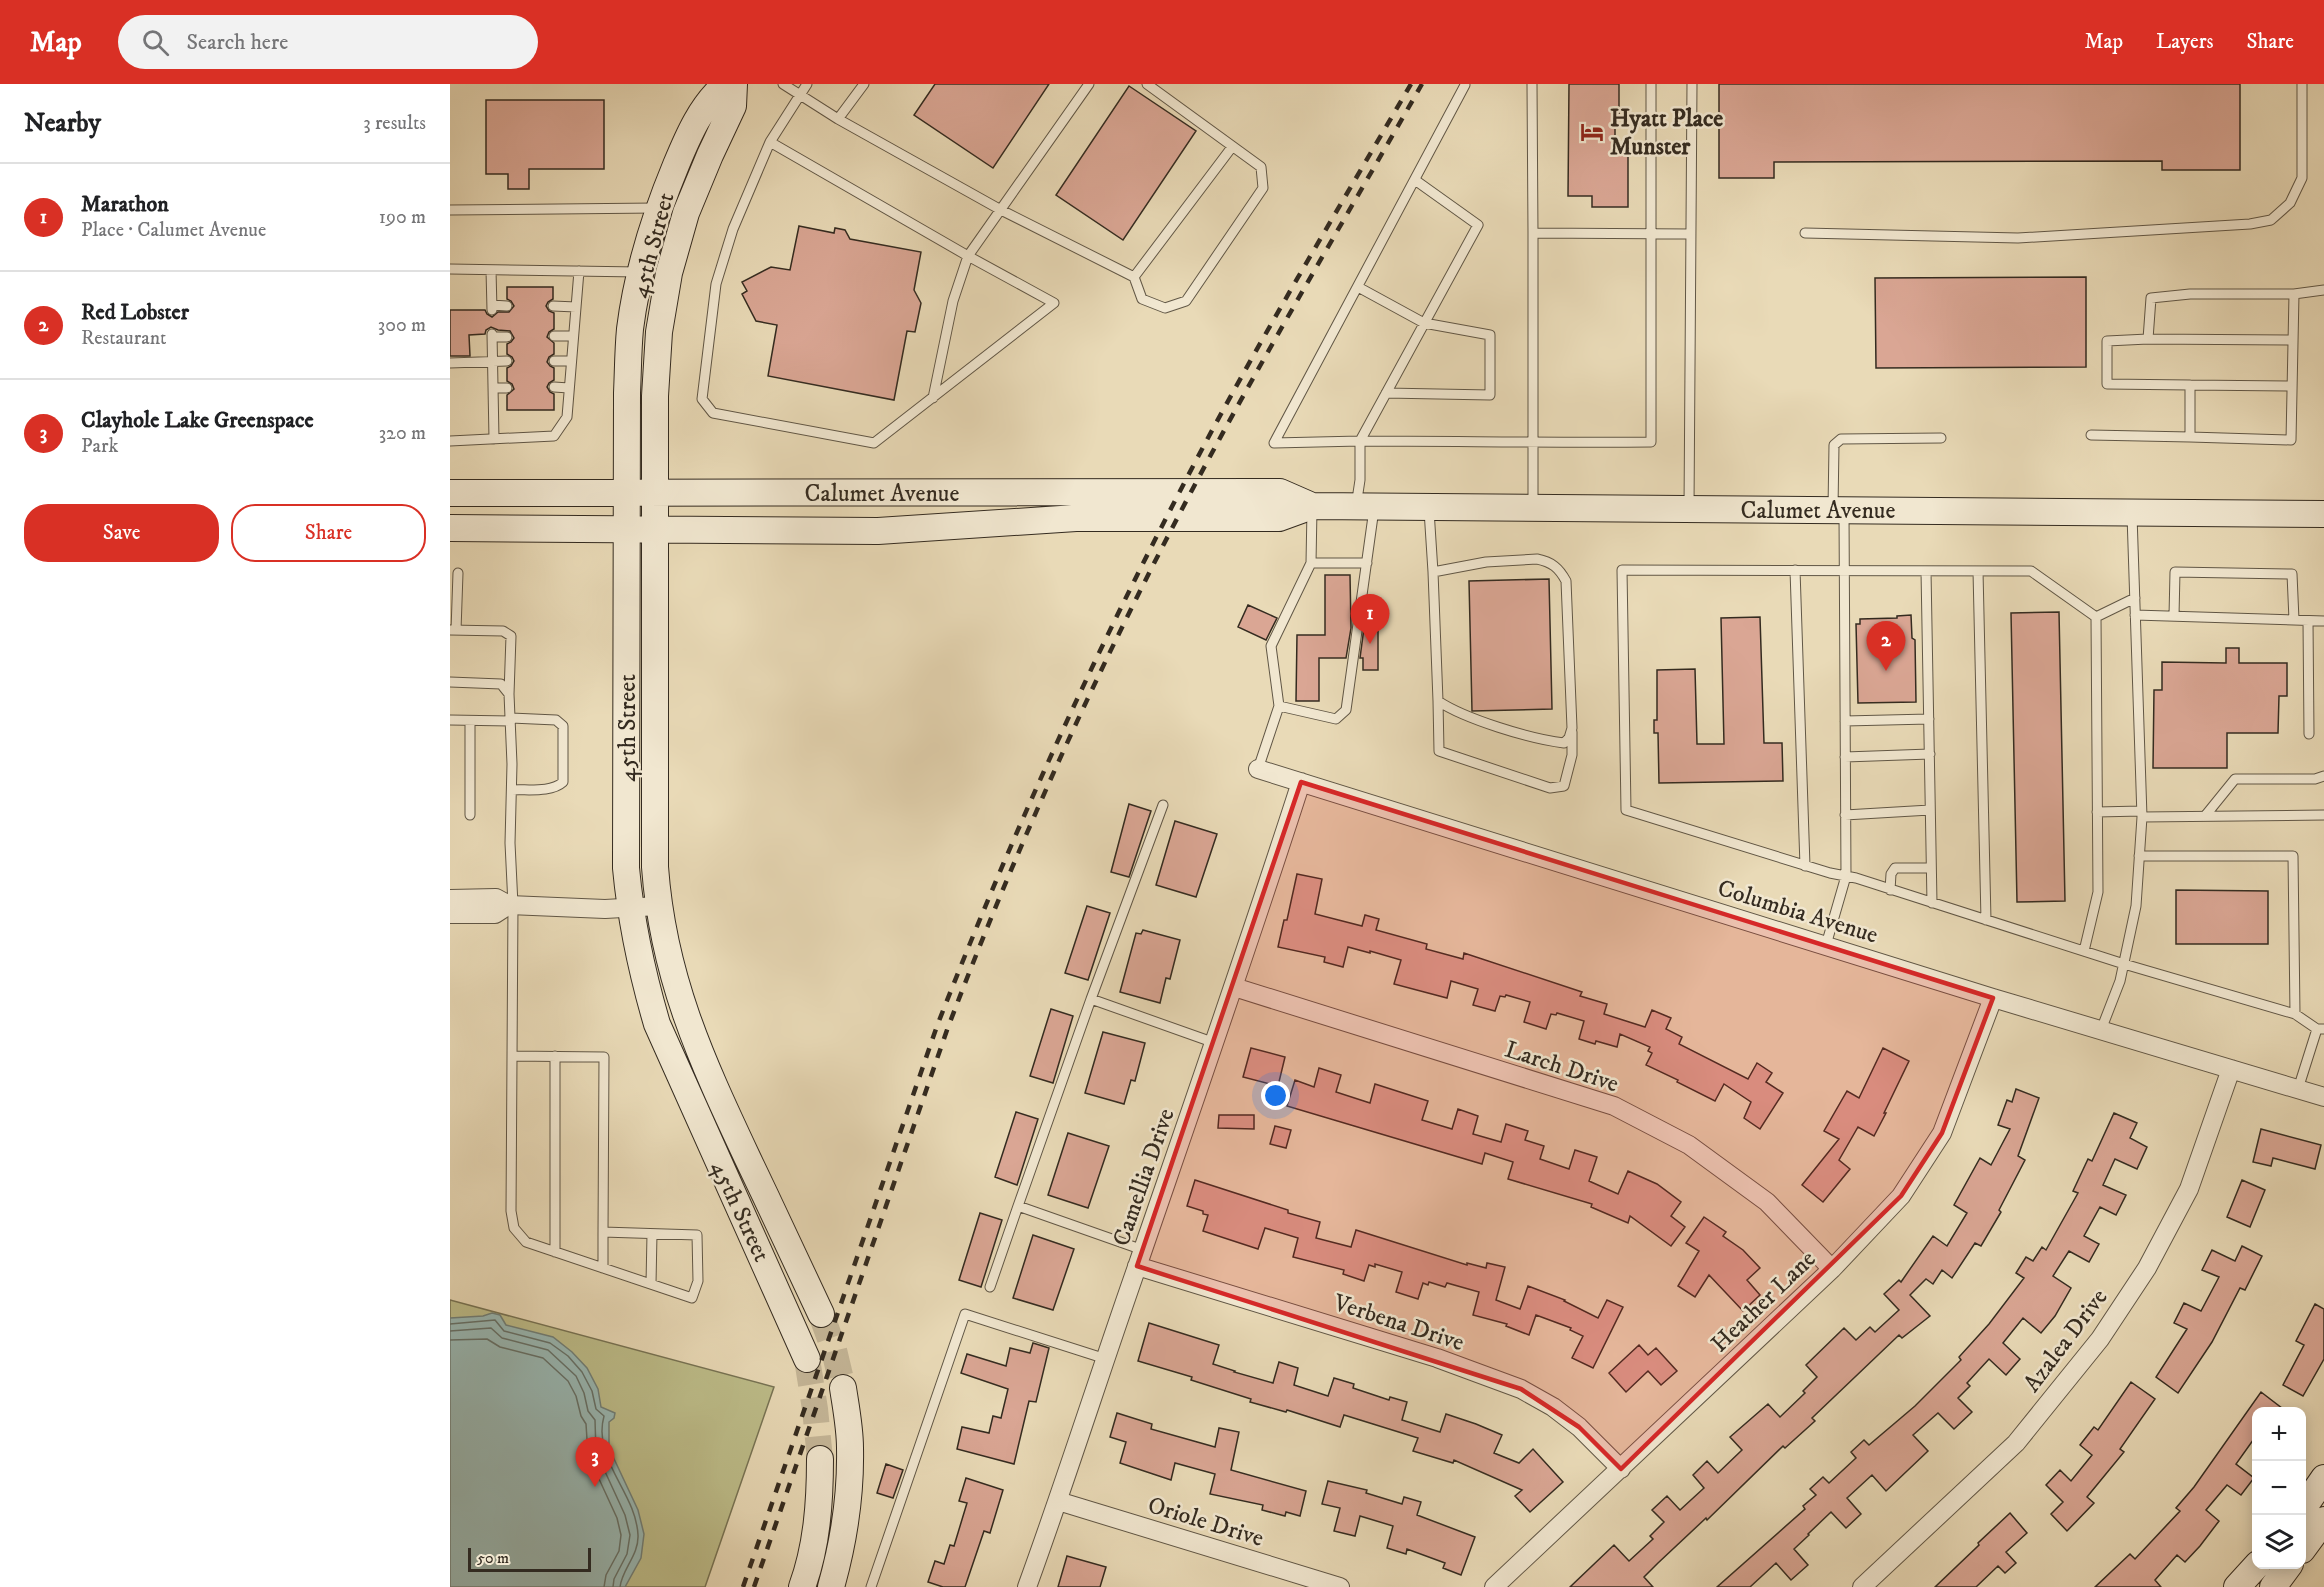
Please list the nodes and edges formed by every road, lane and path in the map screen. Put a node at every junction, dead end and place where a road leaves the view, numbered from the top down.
1 (726, 84) edge
2 (734, 84) edge
3 (783, 84) edge
4 (807, 84) edge
5 (864, 84) edge
6 (1089, 84) edge
7 (1147, 84) edge
8 (1532, 84) edge
9 (1651, 84) edge
10 (1692, 84) edge
11 (2302, 84) edge
12 (1465, 85) edge
13 (800, 94) junction
14 (838, 119) junction
15 (770, 142) junction
16 (1232, 147) junction
17 (1414, 180) junction
18 (658, 208) junction
19 (450, 210) edge
20 (1001, 210) junction
21 (1533, 233) junction
22 (1806, 233) dead end
23 (1651, 234) junction
24 (1691, 234) junction
25 (968, 256) junction
26 (450, 269) edge
27 (491, 270) junction
28 (579, 271) junction
29 (641, 272) junction
30 (1134, 278) junction
31 (1358, 286) junction
32 (2324, 290) edge
33 (2294, 294) junction
34 (507, 306) dead end
35 (554, 306) dead end
36 (576, 307) junction
37 (1424, 323) junction
38 (554, 336) dead end
39 (573, 336) junction
40 (507, 337) dead end
41 (2148, 339) junction
42 (2293, 340) junction
43 (493, 361) junction
44 (507, 361) dead end
45 (554, 361) dead end
46 (571, 361) junction
47 (450, 363) edge
48 (2190, 385) junction
49 (2292, 386) junction
50 (554, 387) dead end
51 (493, 388) junction
52 (507, 388) dead end
53 (569, 388) junction
54 (1386, 393) junction
55 (933, 398) junction
56 (2091, 435) dead end
57 (2190, 437) junction
58 (1941, 438) dead end
59 (494, 439) junction
60 (450, 441) edge
61 (1360, 441) junction
62 (1534, 444) junction
63 (450, 493) edge
64 (627, 493) junction
65 (655, 493) junction
66 (1312, 506) junction
67 (1365, 507) junction
68 (1429, 507) junction
69 (1533, 508) junction
70 (1689, 509) junction
71 (1838, 510) junction
72 (2132, 513) junction
73 (2324, 514) edge
74 (450, 528) edge
75 (627, 529) junction
76 (655, 530) junction
77 (1311, 562) junction
78 (1367, 563) junction
79 (1795, 570) junction
80 (1844, 570) junction
81 (1926, 571) junction
82 (1978, 571) junction
83 (1433, 572) junction
84 (458, 573) dead end
85 (2135, 598) junction
86 (2135, 615) junction
87 (2174, 616) junction
88 (2096, 617) junction
89 (2294, 620) junction
90 (2308, 621) junction
91 (2324, 621) edge
92 (453, 630) edge
93 (450, 682) edge
94 (509, 694) junction
95 (1438, 701) junction
96 (1279, 706) junction
97 (1929, 719) junction
98 (450, 720) edge
99 (510, 720) junction
100 (470, 721) junction
101 (1845, 721) junction
102 (1572, 728) junction
103 (2309, 734) dead end
104 (1929, 754) junction
105 (1845, 757) junction
106 (1258, 769) joint
107 (2324, 776) edge
108 (1301, 782) junction
109 (512, 790) junction
110 (1163, 806) dead end
111 (1930, 810) junction
112 (2097, 812) junction
113 (470, 814) dead end
114 (2142, 814) junction
115 (1845, 815) junction
116 (2324, 815) edge
117 (2205, 816) junction
118 (2139, 856) junction
119 (1805, 866) junction
120 (1931, 868) junction
121 (1846, 876) junction
122 (1890, 890) junction
123 (450, 898) edge
124 (1932, 903) junction
125 (511, 905) junction
126 (658, 906) junction
127 (630, 909) junction
128 (450, 914) edge
129 (1986, 920) junction
130 (1826, 945) junction
131 (2084, 951) junction
132 (2124, 964) junction
133 (1234, 987) junction
134 (1993, 998) junction
135 (1091, 999) junction
136 (2295, 1014) junction
137 (2321, 1029) edge
138 (2101, 1030) junction
139 (1215, 1043) junction
140 (512, 1056) junction
141 (555, 1056) junction
142 (2231, 1069) junction
143 (2298, 1089) junction
144 (2324, 1097) edge
145 (1018, 1206) junction
146 (603, 1232) junction
147 (652, 1234) junction
148 (555, 1252) junction
149 (1140, 1258) junction
150 (603, 1268) junction
151 (1832, 1269) junction
152 (651, 1284) junction
153 (990, 1287) dead end
154 (821, 1314) tunnel mouth
155 (807, 1359) tunnel mouth
156 (1106, 1359) junction
157 (843, 1388) tunnel mouth
158 (820, 1459) tunnel mouth
159 (1621, 1469) junction
160 (2324, 1478) edge
161 (1058, 1501) junction
162 (2306, 1503) edge
163 (2324, 1520) edge
164 (2306, 1543) edge
165 (2286, 1569) edge
166 (802, 1587) edge
167 (831, 1587) edge
168 (871, 1587) edge
169 (1027, 1587) edge
170 (1340, 1587) edge
171 (1494, 1587) edge
172 (1862, 1587) edge
173 (2273, 1587) edge

1 - 18 main road, 45th Street
2 - 65 main road, 45th Street
3 - 13 lane
4 - 13 lane
5 - 14 lane
6 - 20 lane
7 - 16 lane
8 - 21 lane
9 - 23 lane
10 - 24 lane
11 - 22 lane
12 - 17 lane
13 - 14 lane
13 - 15 lane
14 - 20 lane
15 - 25 lane
15 - 55 lane
16 - 30 lane
16 - 30 lane
17 - 31 lane
17 - 37 lane
18 - 19 lane
18 - 29 main road, 45th Street
20 - 25 lane
20 - 30 lane
21 - 23 lane
21 - 62 lane
23 - 24 lane
23 - 62 lane
24 - 70 lane
25 - 55 lane
25 - 55 lane
26 - 27 lane
27 - 28 lane
27 - 34 lane
28 - 29 lane
28 - 36 lane
29 - 64 main road, 45th Street
31 - 37 lane
31 - 61 lane
32 - 33 lane
33 - 41 lane
33 - 42 lane
35 - 36 lane
36 - 39 lane
37 - 54 lane
37 - 54 lane
38 - 39 lane
39 - 46 lane
40 - 43 lane
41 - 42 lane
41 - 48 lane
42 - 49 lane
43 - 44 lane
43 - 47 lane
43 - 51 lane
45 - 46 lane
46 - 53 lane
48 - 49 lane
48 - 57 lane
49 - 57 lane
50 - 53 lane
51 - 52 lane
51 - 59 lane
53 - 59 lane
54 - 61 lane
56 - 57 lane
58 - 71 lane
59 - 60 lane
61 - 62 lane
61 - 67 lane
62 - 69 lane
63 - 64 main road, Calumet Avenue
64 - 65 main road, Calumet Avenue
64 - 75 main road, 45th Street
65 - 66 main road, Calumet Avenue
65 - 76 main road, 45th Street
66 - 67 main road, Calumet Avenue
66 - 76 main road, Calumet Avenue
66 - 77 lane
67 - 68 main road, Calumet Avenue
67 - 78 lane
68 - 69 main road, Calumet Avenue
68 - 83 lane
69 - 70 main road, Calumet Avenue
70 - 71 main road, Calumet Avenue
71 - 72 main road, Calumet Avenue
71 - 80 lane
72 - 73 main road, Calumet Avenue
72 - 85 lane
74 - 75 main road, Calumet Avenue
75 - 76 main road, Calumet Avenue
75 - 127 main road, 45th Street
76 - 126 main road, 45th Street
77 - 78 lane
77 - 96 lane
78 - 96 lane
79 - 80 lane
79 - 119 lane
79 - 119 lane
80 - 81 lane
80 - 101 lane
81 - 82 lane
81 - 97 lane
82 - 88 lane
82 - 129 lane
83 - 95 lane
83 - 102 lane
84 - 92 lane
85 - 86 lane
85 - 88 lane
86 - 87 lane
86 - 114 lane
87 - 89 lane
87 - 89 lane
88 - 112 lane
89 - 90 lane
90 - 91 lane
90 - 103 lane
92 - 94 lane
93 - 94 lane
94 - 99 lane
95 - 102 lane
95 - 102 lane
96 - 106 lane
97 - 101 lane
97 - 104 lane
98 - 100 lane
99 - 100 lane
99 - 109 lane
99 - 109 lane
100 - 113 lane
101 - 105 lane
104 - 105 lane
104 - 111 lane
105 - 115 lane
106 - 108 street, Columbia Avenue
107 - 117 lane
108 - 130 street, Columbia Avenue
108 - 133 street, Camellia Drive
109 - 125 lane
110 - 135 lane
111 - 115 lane
111 - 120 lane
112 - 114 lane
112 - 131 lane
114 - 117 lane
114 - 118 lane
115 - 121 lane
116 - 117 lane
118 - 132 lane
118 - 136 lane
119 - 121 lane
120 - 122 lane
120 - 124 lane
121 - 122 lane
121 - 130 lane
122 - 124 lane
123 - 125 street
124 - 129 lane
125 - 127 street
125 - 128 street
125 - 140 lane
126 - 127 street
126 - 154 main road, 45th Street
127 - 155 main road, 45th Street
129 - 131 lane
130 - 134 street, Columbia Avenue
131 - 132 lane
132 - 136 lane
132 - 138 lane
133 - 139 street, Camellia Drive
133 - 151 street, Larch Drive
134 - 138 street, Columbia Avenue
134 - 151 street, Heather Lane
135 - 139 lane
135 - 145 lane
136 - 137 lane
137 - 143 lane
138 - 142 street, Columbia Avenue
139 - 149 street, Camellia Drive
140 - 141 lane
140 - 148 lane
141 - 146 lane
141 - 148 lane
142 - 143 street, Columbia Avenue
142 - 172 street, Azalea Drive
143 - 144 street, Columbia Avenue
145 - 149 lane
145 - 153 lane
146 - 147 lane
146 - 150 lane
147 - 152 lane
147 - 152 lane
148 - 150 lane
149 - 156 street, Camellia Drive
149 - 159 street, Verbena Drive
150 - 152 lane
151 - 159 street, Heather Lane
156 - 161 street, Camellia Drive
156 - 168 lane
157 - 167 main road
158 - 166 main road
159 - 171 street, Heather Lane
160 - 162 main road
161 - 169 street, Camellia Drive
161 - 170 street, Oriole Drive
163 - 164 main road
165 - 173 main road

